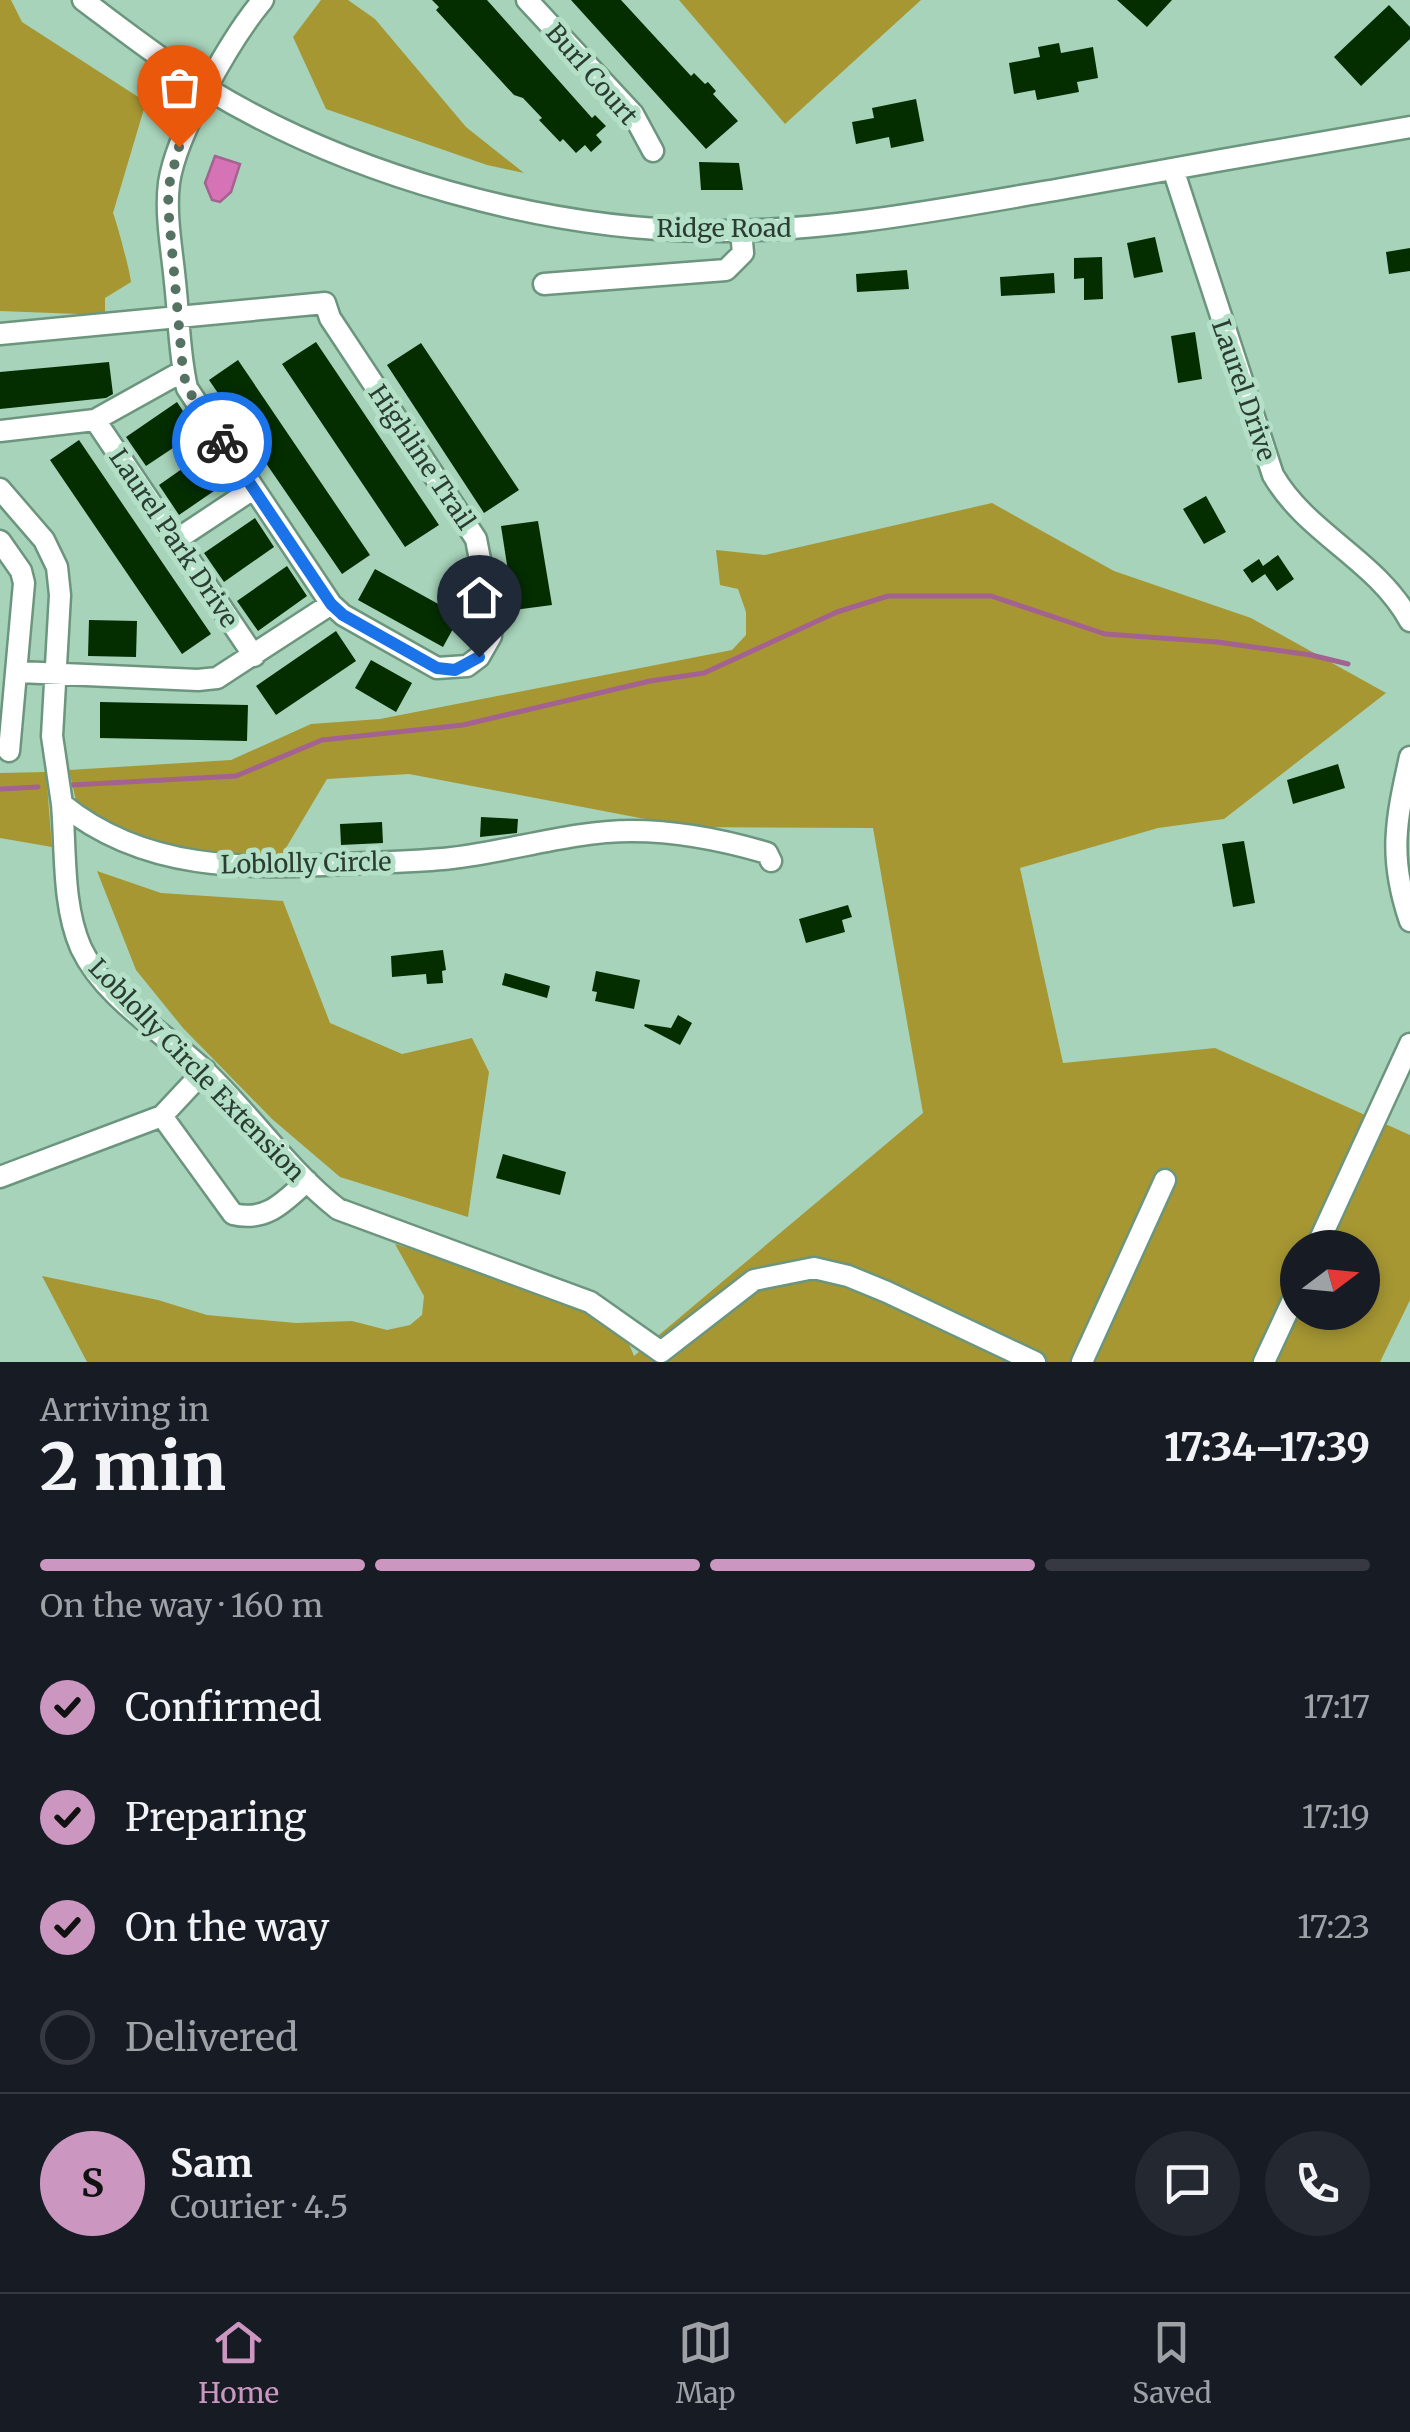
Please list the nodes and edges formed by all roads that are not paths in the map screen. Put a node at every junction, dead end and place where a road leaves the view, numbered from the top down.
1 (84, 0) edge
2 (263, 0) edge
3 (527, 0) edge
4 (207, 88) junction
5 (1410, 127) edge
6 (653, 151) dead end
7 (1173, 169) junction
8 (741, 231) junction
9 (544, 284) dead end
10 (179, 317) junction
11 (0, 334) edge
12 (183, 371) junction
13 (95, 420) junction
14 (0, 432) edge
15 (0, 488) edge
16 (253, 489) junction
17 (176, 540) junction
18 (0, 541) edge
19 (331, 604) junction
20 (1410, 621) edge
21 (254, 656) junction
22 (19, 672) junction
23 (54, 675) junction
24 (9, 751) dead end
25 (1410, 757) edge
26 (62, 804) junction
27 (771, 861) dead end
28 (1410, 921) edge
29 (1410, 1044) edge
30 (204, 1070) junction
31 (162, 1116) junction
32 (0, 1176) edge
33 (1164, 1180) dead end
34 (306, 1182) junction
35 (1324, 1230) edge
36 (1280, 1328) edge
37 (1036, 1362) edge
38 (1082, 1362) edge
39 (1264, 1362) edge

1 - 4 street, Ridge Road
2 - 4 street, Highline Trail
3 - 6 street, Burl Court
4 - 8 street, Ridge Road
4 - 10 street, Highline Trail
5 - 7 street, Ridge Road
7 - 8 street, Ridge Road
7 - 20 street, Laurel Drive
8 - 9 street
10 - 11 street
10 - 12 street, Highline Trail
10 - 19 street, Highline Trail
12 - 13 street
12 - 16 street, Highline Trail
13 - 14 street
13 - 17 street, Laurel Park Drive
15 - 23 street
16 - 17 street
16 - 19 street, Highline Trail
17 - 21 street, Laurel Park Drive
18 - 22 street
19 - 21 street
21 - 23 street
22 - 23 street
22 - 24 street
23 - 26 street
25 - 28 street
26 - 27 street, Loblolly Circle
26 - 30 street, Loblolly Circle Extension
29 - 35 street
30 - 31 street
30 - 34 street, Loblolly Circle Extension
31 - 32 street
31 - 34 street
33 - 38 street
34 - 37 street, Loblolly Circle Extension
36 - 39 street

